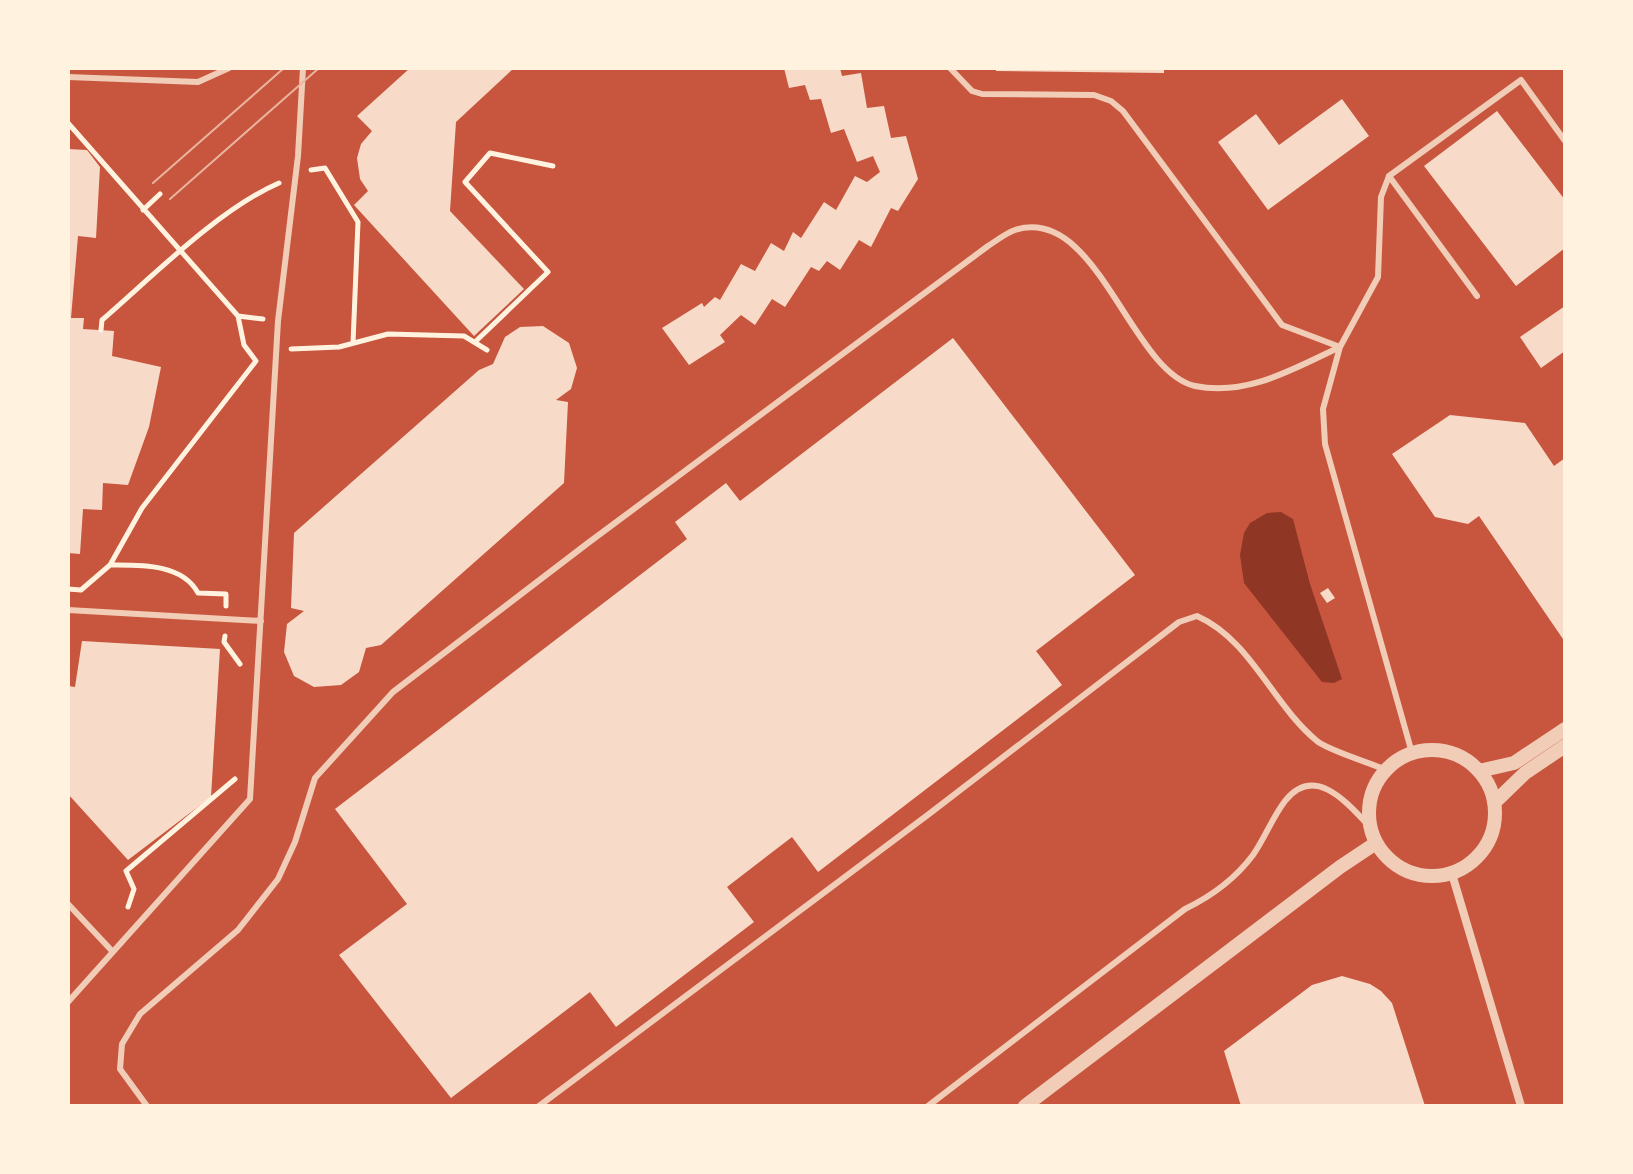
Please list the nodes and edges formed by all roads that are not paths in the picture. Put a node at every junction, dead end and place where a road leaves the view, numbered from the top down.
1 (229, 68) edge
2 (303, 68) edge
3 (950, 68) edge
4 (68, 77) edge
5 (1565, 141) edge
6 (1389, 176) junction
7 (1477, 296) dead end
8 (1340, 347) junction
9 (68, 610) edge
10 (261, 621) junction
11 (1565, 729) edge
12 (1565, 746) edge
13 (1412, 753) junction
14 (1386, 770) junction
15 (1479, 771) junction
16 (1494, 803) junction
17 (1370, 827) junction
18 (1376, 843) junction
19 (1452, 874) junction
20 (68, 904) edge
21 (113, 952) junction
22 (68, 1002) edge
23 (147, 1106) edge
24 (539, 1106) edge
25 (928, 1106) edge
26 (1025, 1106) edge
27 (1521, 1106) edge

1 - 4 lane
2 - 10 lane
3 - 8 lane
5 - 6 lane
6 - 7 lane
6 - 8 lane
8 - 13 lane
8 - 23 lane
9 - 10 lane
10 - 21 lane
11 - 15 street
12 - 16 street
13 - 14 street
13 - 15 street
14 - 17 street
14 - 24 lane
15 - 16 street
16 - 19 street
17 - 18 street
17 - 25 lane
18 - 19 street
18 - 26 street
19 - 27 street
20 - 21 lane
21 - 22 lane

